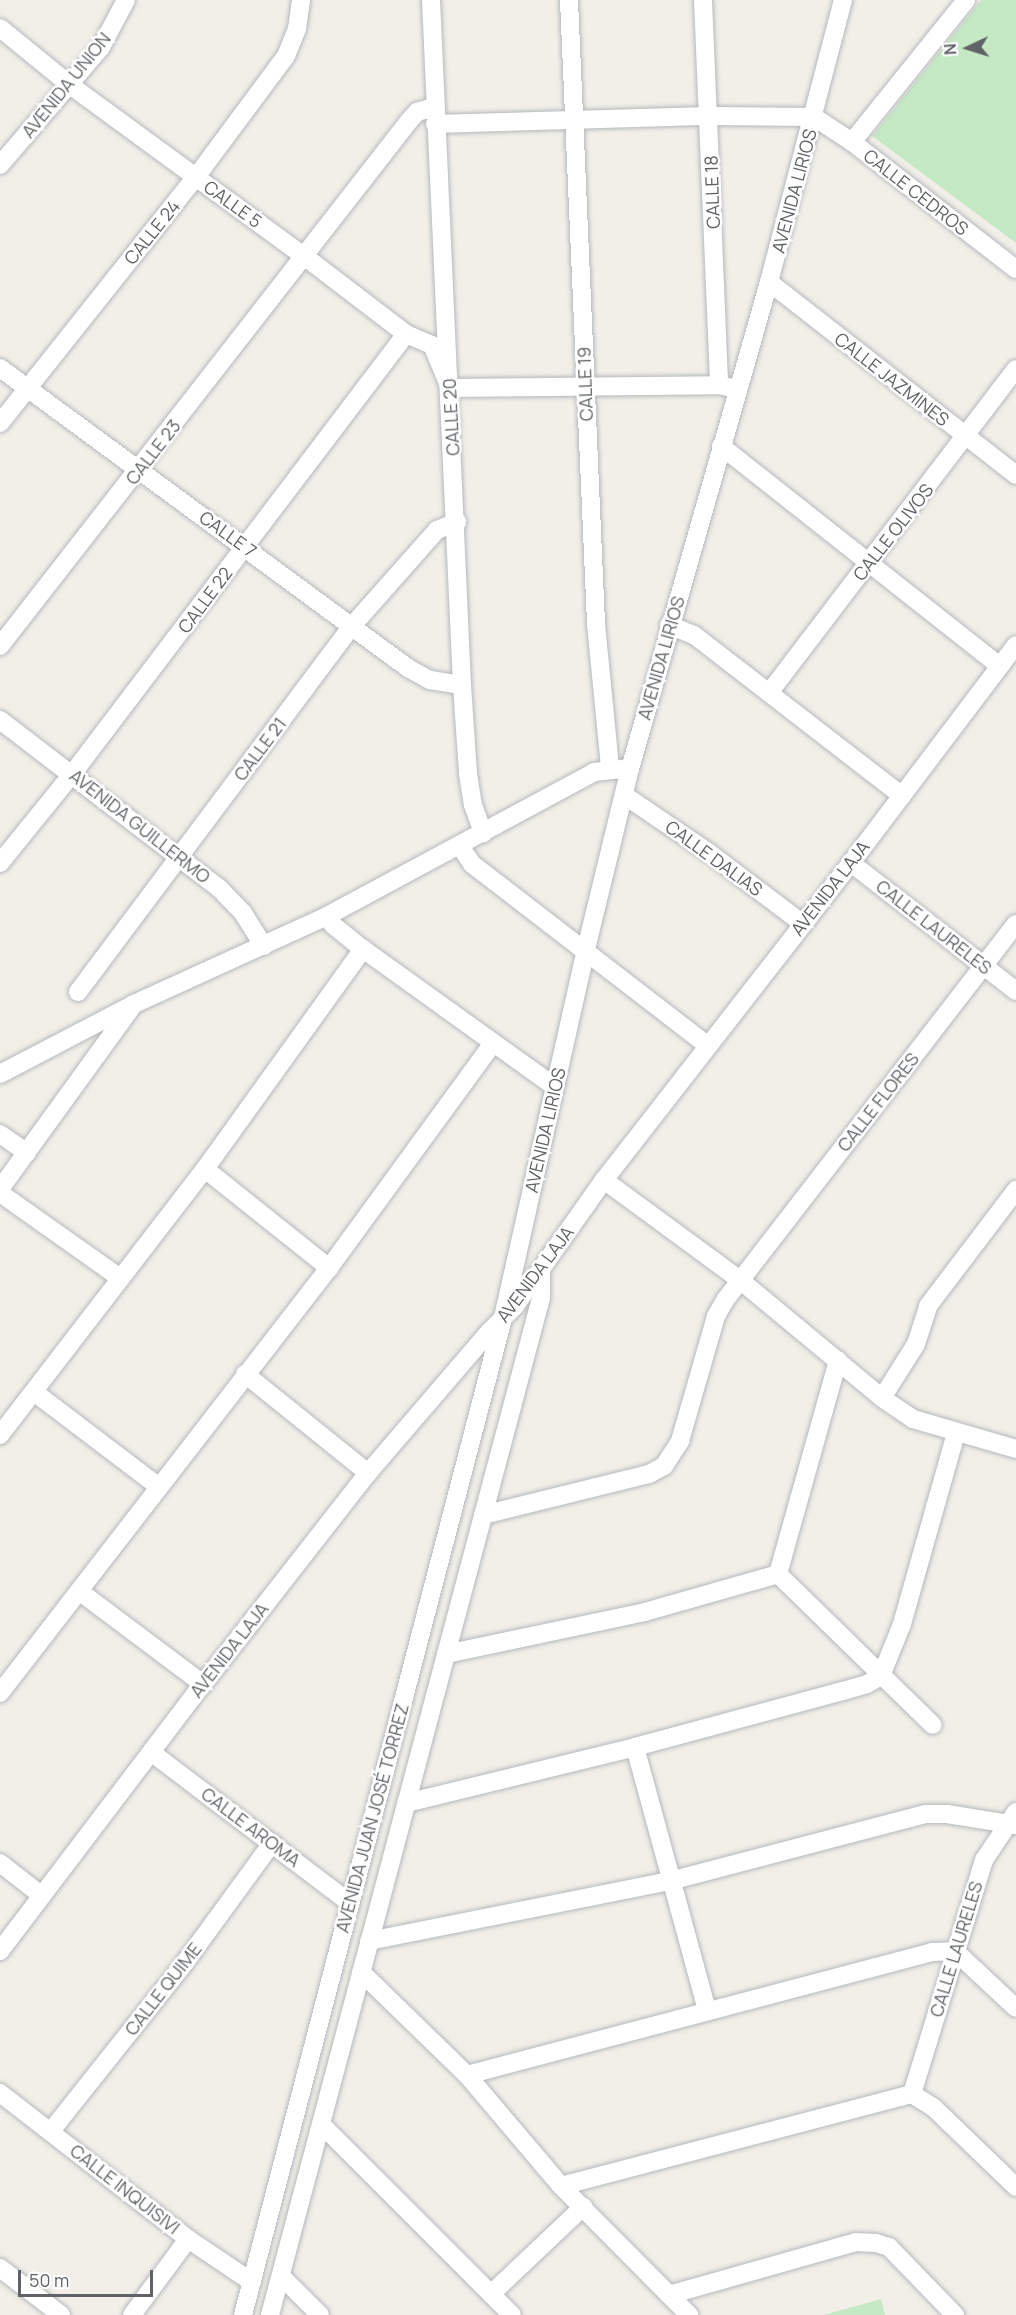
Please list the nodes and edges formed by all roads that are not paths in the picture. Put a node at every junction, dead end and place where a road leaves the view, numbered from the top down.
1 (126, 0) edge
2 (301, 0) edge
3 (431, 0) edge
4 (569, 0) edge
5 (703, 0) edge
6 (843, 0) edge
7 (966, 0) edge
8 (0, 28) edge
9 (70, 85) junction
10 (435, 116) junction
11 (709, 116) junction
12 (814, 117) junction
13 (575, 120) junction
14 (852, 142) junction
15 (0, 165) edge
16 (196, 177) junction
17 (304, 256) junction
18 (1016, 269) edge
19 (769, 282) junction
20 (406, 334) junction
21 (0, 368) edge
22 (1016, 369) edge
23 (728, 387) junction
24 (27, 388) junction
25 (450, 388) junction
26 (585, 388) junction
27 (0, 423) edge
28 (966, 437) junction
29 (721, 446) junction
30 (139, 469) junction
31 (1016, 475) edge
32 (457, 522) junction
33 (246, 546) junction
34 (869, 563) junction
35 (669, 625) junction
36 (352, 626) junction
37 (1016, 645) edge
38 (0, 646) edge
39 (1000, 666) junction
40 (462, 685) junction
41 (769, 693) junction
42 (0, 720) edge
43 (610, 768) junction
44 (630, 769) junction
45 (73, 773) junction
46 (624, 795) junction
47 (902, 796) junction
48 (483, 833) junction
49 (460, 846) junction
50 (180, 855) junction
51 (851, 862) junction
52 (0, 863) edge
53 (327, 916) junction
54 (802, 923) junction
55 (1016, 924) edge
56 (264, 946) junction
57 (363, 949) junction
58 (585, 953) junction
59 (984, 965) junction
60 (78, 992) dead end
61 (1016, 992) edge
62 (134, 1004) junction
63 (494, 1043) junction
64 (708, 1046) junction
65 (0, 1074) edge
66 (554, 1086) junction
67 (0, 1134) edge
68 (27, 1153) junction
69 (205, 1169) junction
70 (604, 1180) junction
71 (1016, 1190) edge
72 (0, 1191) edge
73 (329, 1268) junction
74 (541, 1269) junction
75 (120, 1278) junction
76 (740, 1280) junction
77 (502, 1322) junction
78 (838, 1360) junction
79 (245, 1374) junction
80 (34, 1392) junction
81 (882, 1398) junction
82 (956, 1433) junction
83 (0, 1435) edge
84 (1016, 1449) edge
85 (368, 1473) junction
86 (158, 1486) junction
87 (483, 1515) junction
88 (778, 1574) junction
89 (79, 1591) junction
90 (446, 1654) junction
91 (881, 1676) junction
92 (203, 1684) junction
93 (0, 1693) edge
94 (933, 1725) dead end
95 (635, 1747) junction
96 (151, 1752) junction
97 (406, 1803) junction
98 (1014, 1820) edge
99 (272, 1843) junction
100 (0, 1863) edge
101 (670, 1881) junction
102 (41, 1895) junction
103 (350, 1903) junction
104 (369, 1941) junction
105 (0, 1951) edge
106 (955, 1951) junction
107 (361, 1972) junction
108 (1016, 2008) edge
109 (707, 2011) junction
110 (467, 2075) junction
111 (0, 2093) edge
112 (912, 2094) junction
113 (323, 2126) junction
114 (51, 2131) junction
115 (561, 2186) junction
116 (1016, 2187) edge
117 (583, 2207) junction
118 (188, 2239) junction
119 (0, 2268) edge
120 (281, 2276) junction
121 (252, 2282) junction
122 (491, 2294) junction
123 (669, 2295) junction
124 (61, 2315) edge
125 (132, 2315) edge
126 (243, 2315) edge
127 (270, 2315) edge
128 (320, 2315) edge
129 (512, 2315) edge
130 (689, 2315) edge
131 (955, 2315) edge

1 - 9 street, AVENIDA UNION
2 - 16 street, CALLE 24
3 - 10 street, CALLE 20
4 - 13 street, CALLE 19
5 - 11 street, CALLE 18
6 - 12 street, AVENIDA LIRIOS
7 - 14 street
8 - 9 street, CALLE 5
9 - 15 street, AVENIDA UNION
9 - 16 street, CALLE 5
10 - 13 street
10 - 17 street, CALLE 23
10 - 25 street, CALLE 20
11 - 12 street
11 - 13 street
11 - 23 street, CALLE 18
12 - 14 street, CALLE CEDROS
12 - 19 street, AVENIDA LIRIOS
13 - 26 street, CALLE 19
14 - 18 street, CALLE CEDROS
16 - 17 street, CALLE 5
16 - 24 street, CALLE 24
17 - 20 street, CALLE 5
17 - 30 street, CALLE 23
19 - 23 street, AVENIDA LIRIOS
19 - 28 street, CALLE JAZMINES
20 - 25 street, CALLE 5
20 - 33 street, CALLE 22
21 - 24 street, CALLE 7
22 - 28 street, CALLE OLIVOS
23 - 26 street
23 - 29 street, AVENIDA LIRIOS
24 - 27 street, CALLE 24
24 - 30 street, CALLE 7
25 - 26 street
25 - 32 street, CALLE 20
26 - 43 street, CALLE 19
28 - 31 street, CALLE JAZMINES
28 - 34 street, CALLE OLIVOS
29 - 34 street
29 - 35 street, AVENIDA LIRIOS
30 - 33 street, CALLE 7
30 - 38 street, CALLE 23
32 - 36 street, CALLE 21
32 - 40 street, CALLE 20
33 - 36 street, CALLE 7
33 - 45 street, CALLE 22
34 - 39 street
34 - 41 street, CALLE OLIVOS
35 - 41 street
35 - 44 street, AVENIDA LIRIOS
36 - 40 street, CALLE 7
36 - 50 street, CALLE 21
37 - 39 street, AVENIDA LAJA
39 - 47 street, AVENIDA LAJA
40 - 48 street, CALLE 20
41 - 47 street
42 - 45 street, AVENIDA GUILLERMO
43 - 44 street
43 - 48 street
44 - 46 street, AVENIDA LIRIOS
45 - 50 street, AVENIDA GUILLERMO
45 - 52 street, CALLE 22
46 - 54 street, CALLE DALIAS
46 - 58 street, AVENIDA LIRIOS
47 - 51 street, AVENIDA LAJA
48 - 49 street
49 - 53 street
49 - 58 street
50 - 56 street, AVENIDA GUILLERMO
50 - 60 street, CALLE 21
51 - 54 street, AVENIDA LAJA
51 - 59 street, CALLE LAURELES
53 - 56 street
53 - 57 street
54 - 64 street, AVENIDA LAJA
55 - 59 street, CALLE FLORES
56 - 62 street
57 - 63 street
57 - 69 street
58 - 64 street
58 - 66 street, AVENIDA LIRIOS
59 - 61 street, CALLE LAURELES
59 - 76 street, CALLE FLORES
62 - 65 street
62 - 68 street
63 - 66 street
63 - 73 street
64 - 70 street, AVENIDA LAJA
66 - 77 street, AVENIDA LIRIOS
67 - 68 street
68 - 72 street
69 - 73 street
69 - 75 street
70 - 74 street, AVENIDA LAJA
70 - 76 street
71 - 81 street
72 - 75 street
73 - 79 street
74 - 77 street, AVENIDA LAJA
74 - 87 street
75 - 80 street
76 - 78 street
76 - 87 street, CALLE FLORES
77 - 85 street, AVENIDA LAJA
77 - 103 street, AVENIDA JUAN JOSÉ TORREZ
78 - 81 street
78 - 88 street
79 - 85 street
79 - 86 street
80 - 83 street
80 - 86 street
81 - 82 street
82 - 84 street
82 - 91 street
85 - 92 street, AVENIDA LAJA
86 - 89 street
87 - 90 street
88 - 90 street
88 - 91 street
89 - 92 street
89 - 93 street
90 - 97 street
91 - 94 street
91 - 95 street
92 - 96 street, AVENIDA LAJA
95 - 97 street
95 - 101 street
96 - 99 street, CALLE AROMA
96 - 102 street, AVENIDA LAJA
97 - 104 street
98 - 101 street
98 - 106 street, CALLE LAURELES
99 - 103 street, CALLE AROMA
99 - 114 street, CALLE QUIME
100 - 102 street
101 - 104 street
101 - 109 street
102 - 105 street, AVENIDA LAJA
103 - 121 street, AVENIDA JUAN JOSÉ TORREZ
104 - 107 street
106 - 108 street
106 - 109 street
106 - 112 street, CALLE LAURELES
107 - 110 street
107 - 113 street
109 - 110 street
110 - 115 street
111 - 114 street, CALLE INQUISIVI
112 - 115 street
112 - 116 street
113 - 120 street
113 - 122 street
114 - 118 street, CALLE INQUISIVI
115 - 117 street
117 - 122 street
117 - 123 street
118 - 121 street, CALLE INQUISIVI
118 - 125 street
119 - 124 street
120 - 127 street
120 - 128 street
121 - 126 street, AVENIDA JUAN JOSÉ TORREZ
122 - 129 street
123 - 130 street
123 - 131 street

